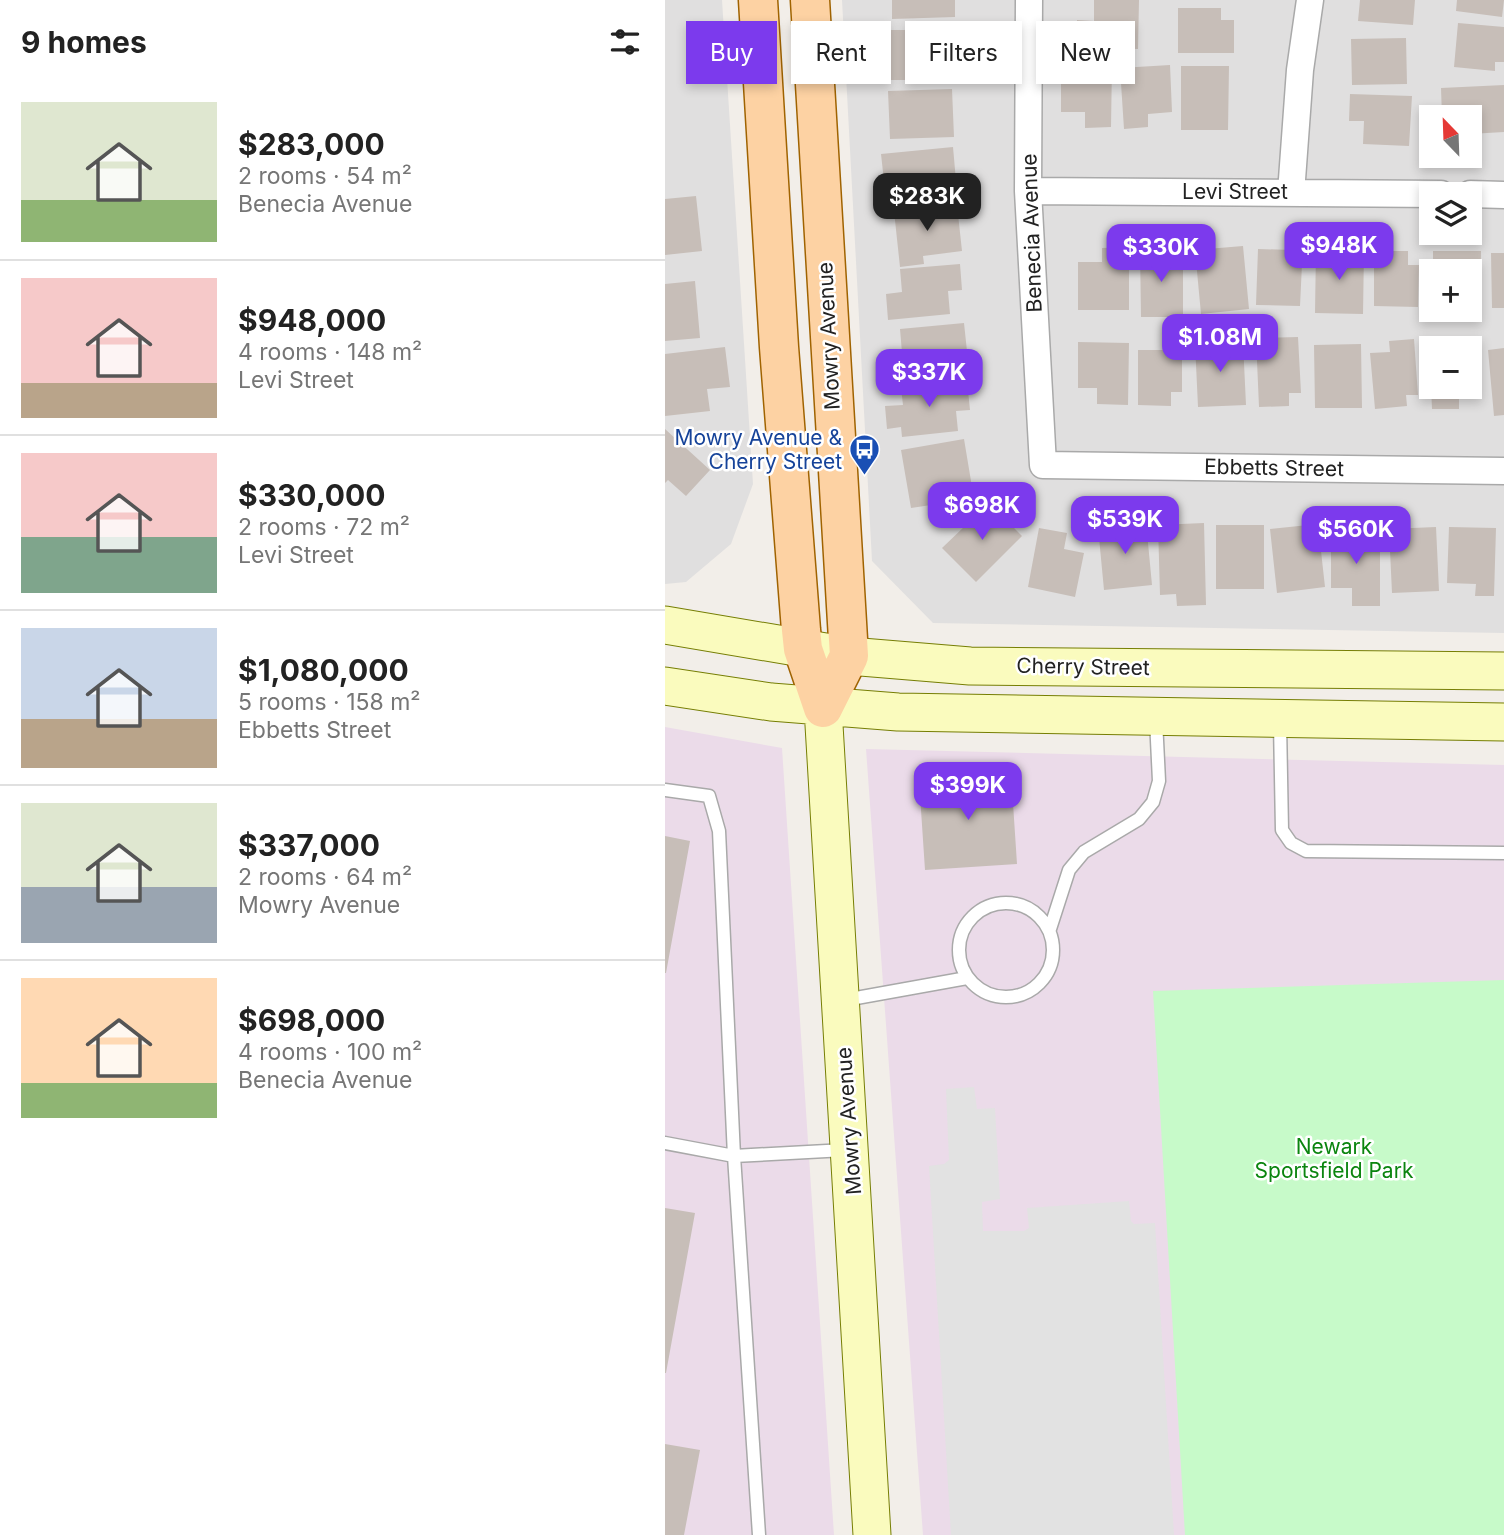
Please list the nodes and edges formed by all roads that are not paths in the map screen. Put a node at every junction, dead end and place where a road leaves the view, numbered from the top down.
1 (758, 0) edge
2 (810, 0) edge
3 (1029, 0) edge
4 (1310, 0) edge
5 (1028, 191) junction
6 (1291, 193) junction
7 (1419, 194) edge
8 (1482, 194) edge
9 (1504, 195) edge
10 (1043, 465) joint
11 (1504, 471) edge
12 (665, 625) edge
13 (803, 649) junction
14 (849, 656) junction
15 (1504, 671) edge
16 (665, 686) edge
17 (823, 708) junction
18 (1156, 717) junction
19 (1280, 719) junction
20 (1504, 722) edge
21 (665, 790) edge
22 (1504, 853) edge
23 (1050, 929) junction
24 (967, 978) junction
25 (841, 1000) junction
26 (665, 1143) edge
27 (850, 1149) junction
28 (734, 1156) junction
29 (759, 1535) edge
30 (873, 1535) edge

1 - 13 main road, Mowry Avenue
2 - 14 main road, Mowry Avenue
3 - 5 street, Benecia Avenue
4 - 6 street
5 - 6 street, Levi Street
5 - 10 street, Benecia Avenue
6 - 7 street, Levi Street
8 - 9 street
10 - 11 street, Ebbetts Street
12 - 13 main road, Cherry Street
13 - 14 main road, Cherry Street
13 - 17 main road, Mowry Avenue
14 - 15 main road, Cherry Street
14 - 17 main road, Mowry Avenue
16 - 17 main road
17 - 18 main road
17 - 25 main road, Mowry Avenue
18 - 19 main road
18 - 23 lane
19 - 20 main road
19 - 22 lane
21 - 28 lane
23 - 24 lane
23 - 24 lane
24 - 25 lane
25 - 27 main road, Mowry Avenue
26 - 28 lane
27 - 28 lane
27 - 30 main road, Mowry Avenue
28 - 29 lane

